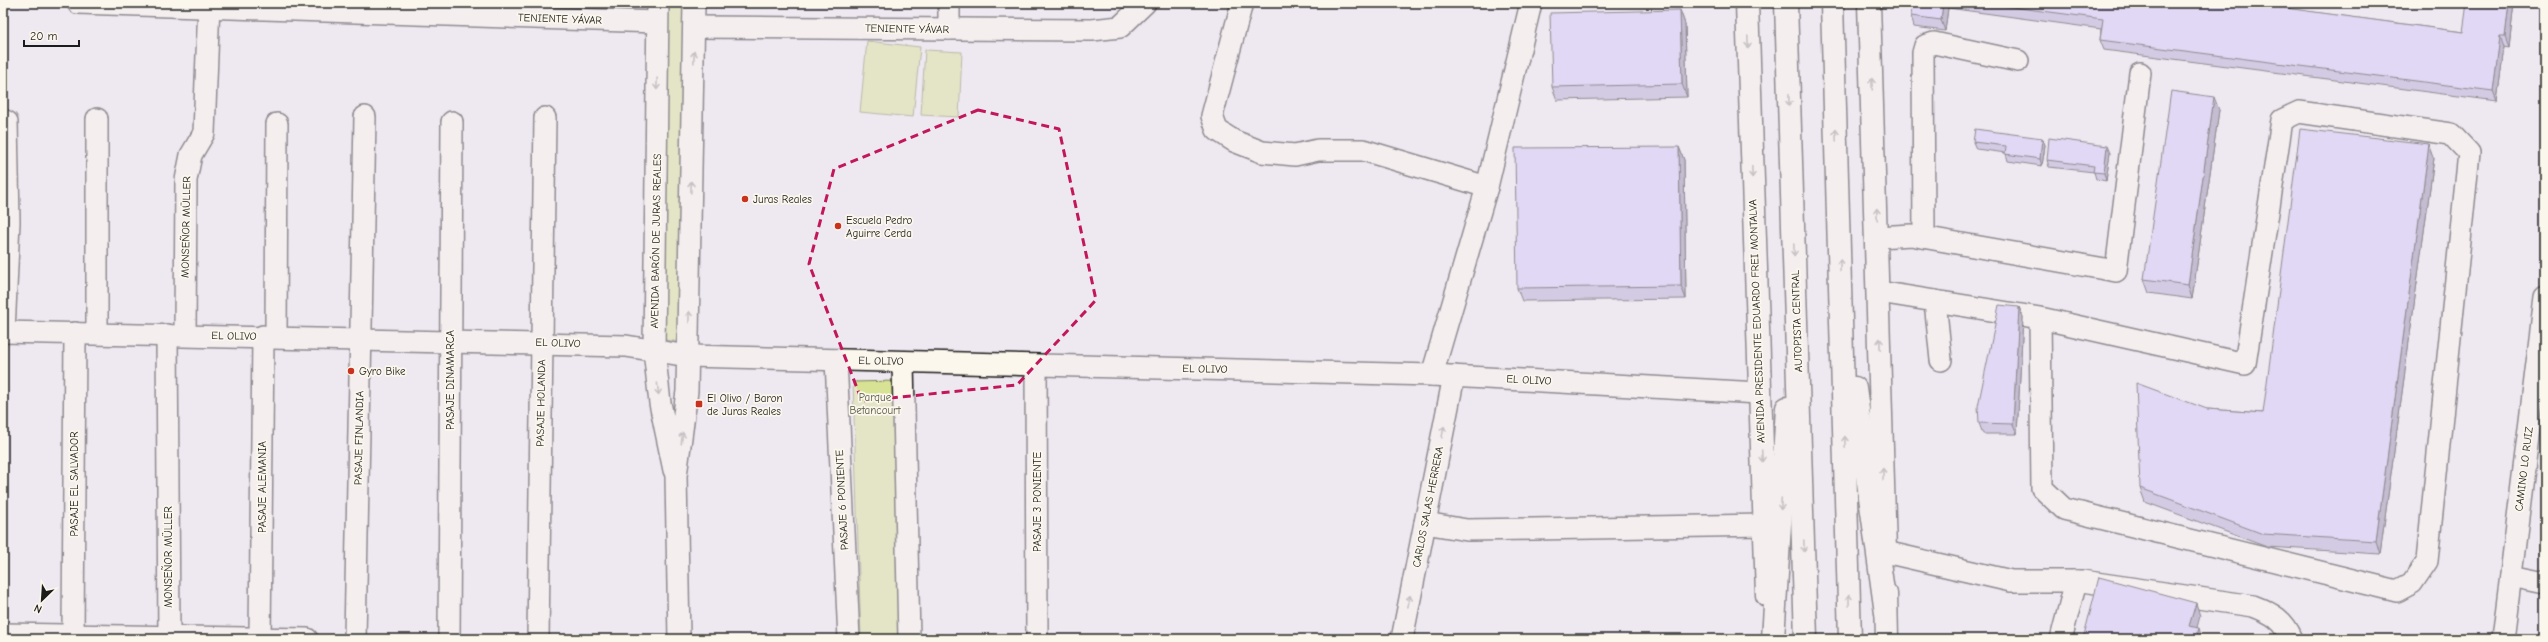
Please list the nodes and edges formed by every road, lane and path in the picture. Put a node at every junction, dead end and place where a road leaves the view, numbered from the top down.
1 (78, 3) edge
2 (694, 3) edge
3 (949, 3) edge
4 (1145, 3) edge
5 (1242, 3) edge
6 (1531, 3) edge
7 (1747, 3) edge
8 (1786, 3) edge
9 (1832, 3) edge
10 (1869, 3) edge
11 (209, 6) edge
12 (658, 13) edge
13 (694, 27) junction
14 (949, 29) junction
15 (2018, 61) dead end
16 (2140, 73) dead end
17 (365, 117) dead end
18 (545, 118) dead end
19 (97, 119) dead end
20 (5, 121) edge
21 (452, 122) dead end
22 (277, 124) dead end
23 (1487, 187) junction
24 (6, 221) edge
25 (1878, 237) junction
26 (1924, 237) junction
27 (1878, 292) junction
28 (1796, 298) junction
29 (2545, 298) edge
30 (1935, 301) junction
31 (1841, 304) junction
32 (2040, 318) junction
33 (4, 332) edge
34 (75, 333) junction
35 (97, 334) junction
36 (176, 335) junction
37 (270, 336) junction
38 (361, 338) junction
39 (450, 340) junction
40 (542, 343) junction
41 (654, 350) junction
42 (688, 356) junction
43 (836, 360) junction
44 (1941, 360) dead end
45 (903, 362) junction
46 (1036, 365) junction
47 (1432, 375) junction
48 (1454, 376) junction
49 (1759, 393) junction
50 (676, 476) junction
51 (1425, 523) junction
52 (1765, 525) junction
53 (1885, 552) junction
54 (2511, 576) junction
55 (2076, 581) junction
56 (2545, 583) edge
57 (1886, 614) junction
58 (3, 634) edge
59 (73, 635) junction
60 (169, 636) junction
61 (109, 637) edge
62 (213, 638) edge
63 (260, 638) edge
64 (3, 639) edge
65 (307, 639) edge
66 (355, 639) edge
67 (449, 639) edge
68 (538, 639) edge
69 (679, 639) edge
70 (849, 639) edge
71 (909, 639) edge
72 (1037, 639) edge
73 (1402, 639) edge
74 (1768, 639) edge
75 (1773, 639) edge
76 (1806, 639) edge
77 (1850, 639) edge
78 (1887, 639) edge
79 (2061, 639) edge
80 (2292, 639) edge
81 (2503, 639) edge

1 - 11 street, TENIENTE YÁVAR
2 - 13 street, AVENIDA BARÓN DE JURAS REALES
3 - 14 street
4 - 14 street, TENIENTE YÁVAR
5 - 23 street
6 - 23 street
7 -> 49 main road, AVENIDA PRESIDENTE EDUARDO FREI MONTALVA
8 -> 28 main road, AUTOPISTA CENTRAL
31 -> 9 main road
25 -> 10 main road
11 - 12 street, TENIENTE YÁVAR
11 - 36 street, MONSEÑOR MÜLLER
12 -> 41 street, AVENIDA BARÓN DE JURAS REALES
13 - 14 street, TENIENTE YÁVAR
42 -> 13 street, AVENIDA BARÓN DE JURAS REALES
15 - 26 street
16 - 26 street
17 - 38 street, PASAJE FINLANDIA
18 - 40 street, PASAJE HOLANDA
19 - 35 street
20 - 24 street
21 - 39 street, PASAJE DINAMARCA
22 - 37 street, PASAJE ALEMANIA
23 - 47 street
24 - 33 street
25 - 26 street
25 - 27 main road
27 - 30 street
53 -> 27 main road
28 -> 75 main road
28 -> 76 main road, AUTOPISTA CENTRAL
29 - 54 street, CAMINO LO RUIZ
30 - 32 street
30 - 44 street
31 - 57 main road
77 -> 31 main road
32 - 32 street
33 - 34 street, EL OLIVO
34 - 35 street, EL OLIVO
34 - 59 street, PASAJE EL SALVADOR
35 - 36 street, EL OLIVO
36 - 37 street, EL OLIVO
36 - 60 street, MONSEÑOR MÜLLER
37 - 38 street, EL OLIVO
37 - 63 street, PASAJE ALEMANIA
38 - 39 street, EL OLIVO
38 - 66 street, PASAJE FINLANDIA
39 - 40 street, EL OLIVO
39 - 67 street, PASAJE DINAMARCA
40 - 41 street, EL OLIVO
40 - 68 street, PASAJE HOLANDA
41 - 42 street, EL OLIVO
41 -> 50 street, AVENIDA BARÓN DE JURAS REALES
42 - 43 street, EL OLIVO
50 -> 42 street, AVENIDA BARÓN DE JURAS REALES
43 - 45 street, EL OLIVO
43 - 70 street, PASAJE 6 PONIENTE
45 - 46 street, EL OLIVO
45 - 71 street
46 - 47 street, EL OLIVO
46 - 72 street, PASAJE 3 PONIENTE
47 - 48 street, EL OLIVO
48 - 49 street, EL OLIVO
51 -> 48 street, CARLOS SALAS HERRERA
49 -> 52 main road, AVENIDA PRESIDENTE EDUARDO FREI MONTALVA
50 - 69 street, AVENIDA BARÓN DE JURAS REALES
51 - 52 street
73 -> 51 street, CARLOS SALAS HERRERA
52 - 74 main road, AVENIDA PRESIDENTE EDUARDO FREI MONTALVA
53 - 55 street
53 - 57 main road
54 - 56 street
54 - 81 street, CAMINO LO RUIZ
55 - 79 street
55 - 80 street
57 - 78 main road
58 - 59 street
58 - 64 street
59 - 61 street
60 - 61 street
60 - 62 street
62 - 63 street
63 - 65 street

